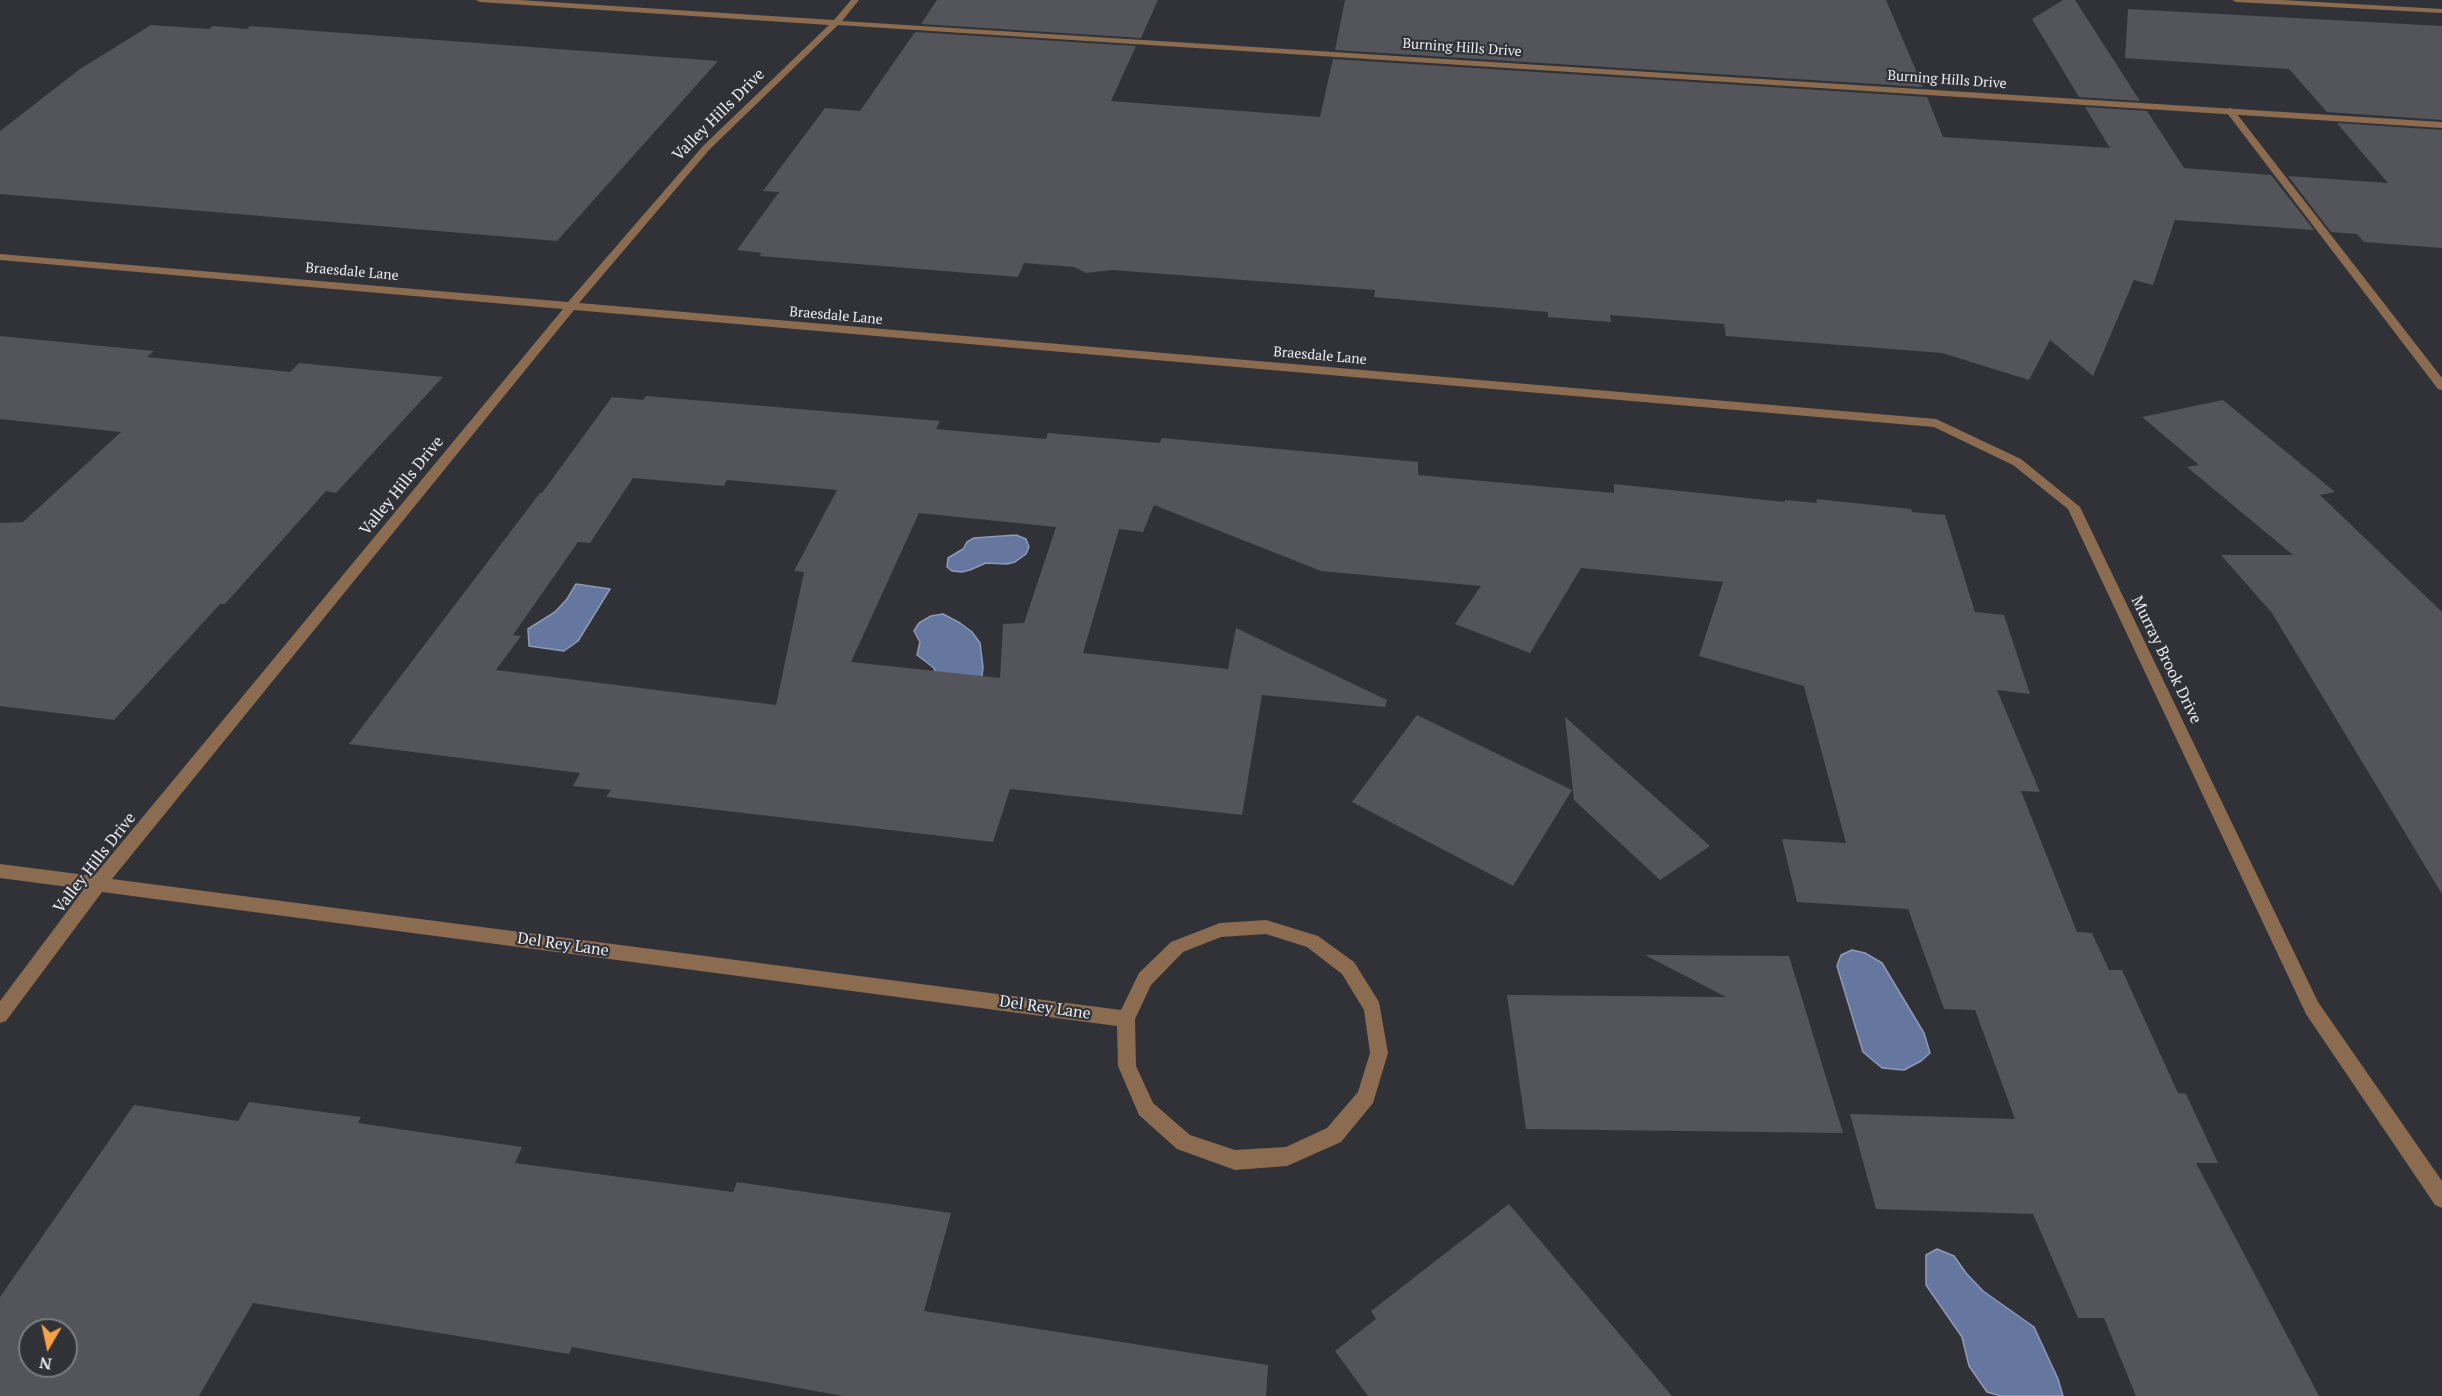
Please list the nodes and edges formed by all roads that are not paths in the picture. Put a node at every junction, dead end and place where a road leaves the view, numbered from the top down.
1 (480, 0) edge
2 (855, 0) edge
3 (2236, 0) edge
4 (2442, 11) edge
5 (836, 23) junction
6 (2230, 111) junction
7 (2442, 125) edge
8 (0, 257) edge
9 (571, 306) junction
10 (2442, 386) edge
11 (1670, 401) joint
12 (0, 871) edge
13 (98, 884) junction
14 (0, 1015) edge
15 (1126, 1019) junction
16 (2442, 1198) edge

1 - 5 street, Burning Hills Drive
2 - 5 street, Valley Hills Drive
3 - 4 street
5 - 6 street, Burning Hills Drive
5 - 9 street, Valley Hills Drive
6 - 7 street, Burning Hills Drive
6 - 10 street
8 - 9 street, Braesdale Lane
9 - 11 street, Braesdale Lane
9 - 13 street, Valley Hills Drive
11 - 16 street, Murray Brook Drive
12 - 13 street, Del Rey Lane
13 - 14 street, Valley Hills Drive
13 - 15 street, Del Rey Lane
15 - 15 street

